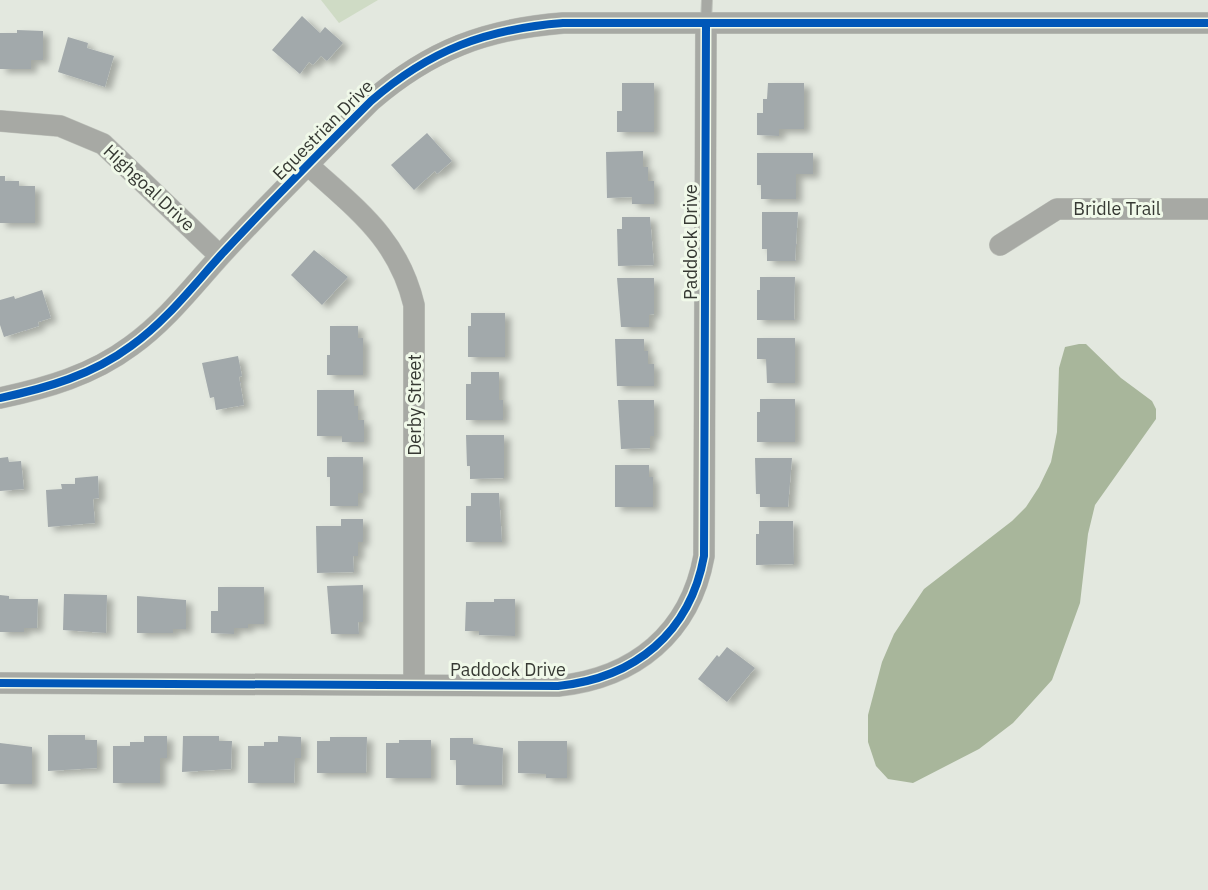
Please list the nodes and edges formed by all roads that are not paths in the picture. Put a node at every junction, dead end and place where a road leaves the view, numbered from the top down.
1 (707, 0) edge
2 (1202, 22) edge
3 (706, 23) junction
4 (0, 121) edge
5 (308, 165) junction
6 (1208, 209) edge
7 (1000, 245) dead end
8 (220, 256) junction
9 (0, 398) edge
10 (0, 683) edge
11 (414, 685) junction

1 - 3 lane
2 - 3 street, Equestrian Drive
3 - 5 street, Equestrian Drive
3 - 11 street, Paddock Drive
4 - 8 street, Highgoal Drive
5 - 8 street, Equestrian Drive
5 - 11 street, Derby Street
6 - 7 street, Bridle Trail
8 - 9 street, Equestrian Drive
10 - 11 street, Paddock Drive

